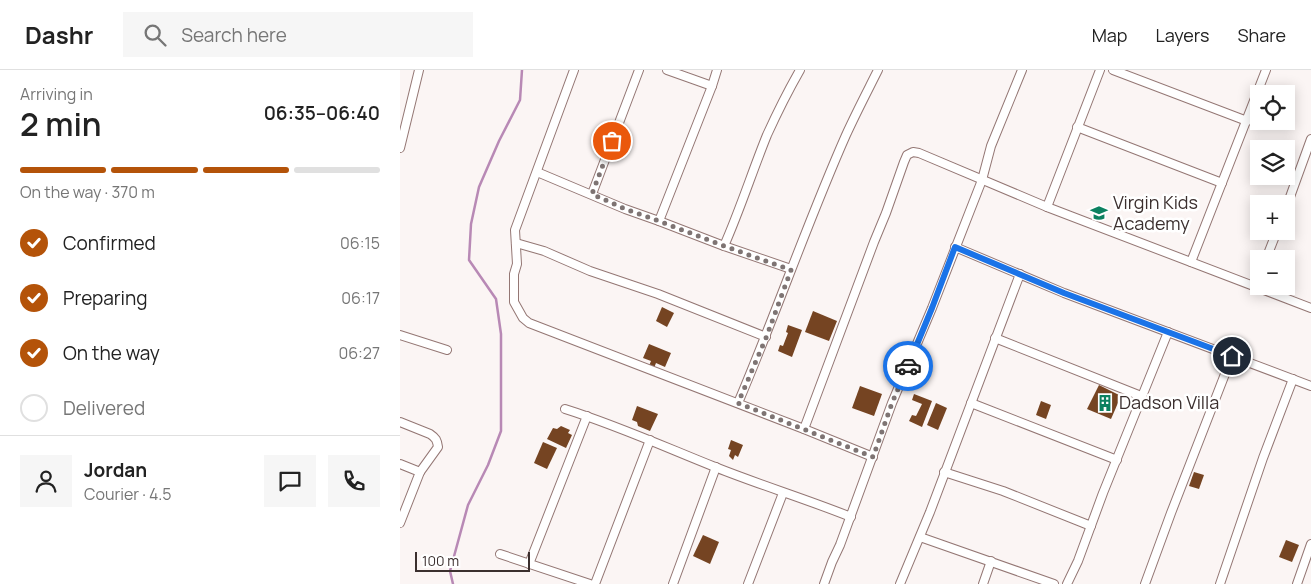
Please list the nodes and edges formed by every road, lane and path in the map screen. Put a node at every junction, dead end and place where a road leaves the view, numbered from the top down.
1 (419, 70) edge
2 (574, 70) edge
3 (639, 70) edge
4 (667, 70) edge
5 (717, 70) edge
6 (800, 70) edge
7 (878, 70) edge
8 (1022, 70) edge
9 (1100, 70) edge
10 (1113, 70) edge
11 (1266, 70) edge
12 (712, 86) junction
13 (1247, 121) junction
14 (1077, 127) junction
15 (1311, 139) edge
16 (400, 148) edge
17 (537, 172) junction
18 (982, 180) junction
19 (1222, 183) junction
20 (592, 194) junction
21 (1291, 195) edge
22 (1047, 207) junction
23 (659, 221) junction
24 (516, 243) junction
25 (724, 246) junction
26 (955, 247) junction
27 (1191, 262) junction
28 (791, 270) junction
29 (1020, 274) junction
30 (1250, 285) edge
31 (1276, 295) edge
32 (1311, 308) edge
33 (1168, 332) junction
34 (400, 335) edge
35 (766, 338) junction
36 (995, 338) junction
37 (447, 350) dead end
38 (1232, 356) junction
39 (1294, 379) junction
40 (1311, 386) edge
41 (1141, 396) junction
42 (738, 403) junction
43 (970, 403) junction
44 (565, 409) dead end
45 (588, 416) junction
46 (400, 422) edge
47 (804, 429) junction
48 (650, 440) junction
49 (873, 457) junction
50 (1117, 460) junction
51 (400, 464) edge
52 (716, 467) junction
53 (420, 472) junction
54 (944, 472) junction
55 (783, 493) junction
56 (851, 517) junction
57 (400, 523) edge
58 (1091, 526) junction
59 (920, 536) junction
60 (1311, 544) edge
61 (500, 554) dead end
62 (992, 561) junction
63 (528, 564) junction
64 (590, 584) edge
65 (595, 584) edge
66 (673, 584) edge
67 (748, 584) edge
68 (824, 584) edge
69 (900, 584) edge
70 (983, 584) edge
71 (1054, 584) edge
72 (1067, 584) edge
73 (1146, 584) edge
74 (1220, 584) edge
75 (1297, 584) edge

1 - 16 street
2 - 17 street
3 - 20 street
4 - 12 street
5 - 12 street
6 - 25 street
7 - 28 street
8 - 18 street
9 - 14 street
10 - 13 street
11 - 13 street
12 - 23 street
13 - 19 street
14 - 19 street
14 - 22 street
15 - 21 street
17 - 20 street
17 - 24 street
18 - 22 street
18 - 26 street
18 - 47 street
19 - 27 street
20 - 23 street
22 - 27 street
23 - 25 street
24 - 35 street
24 - 42 street
25 - 28 street
26 - 29 street
26 - 49 street
27 - 30 street
28 - 35 street
29 - 33 street
29 - 36 street
31 - 32 street
33 - 38 street
33 - 41 street
34 - 37 street
35 - 42 street
36 - 41 street
36 - 43 street
38 - 39 street
38 - 73 street
39 - 40 street
39 - 74 street
41 - 50 street
42 - 47 street
43 - 50 street
43 - 54 street
44 - 45 street
45 - 48 street
45 - 63 street
46 - 53 street
47 - 49 street
48 - 52 street
48 - 65 street
49 - 56 street
50 - 58 street
51 - 53 street
52 - 55 street
52 - 66 street
53 - 57 street
54 - 58 street
54 - 59 street
55 - 56 street
55 - 67 street
56 - 68 street
58 - 72 street
59 - 62 street
59 - 69 street
60 - 75 street
61 - 63 street
62 - 70 street
62 - 71 street
63 - 64 street

